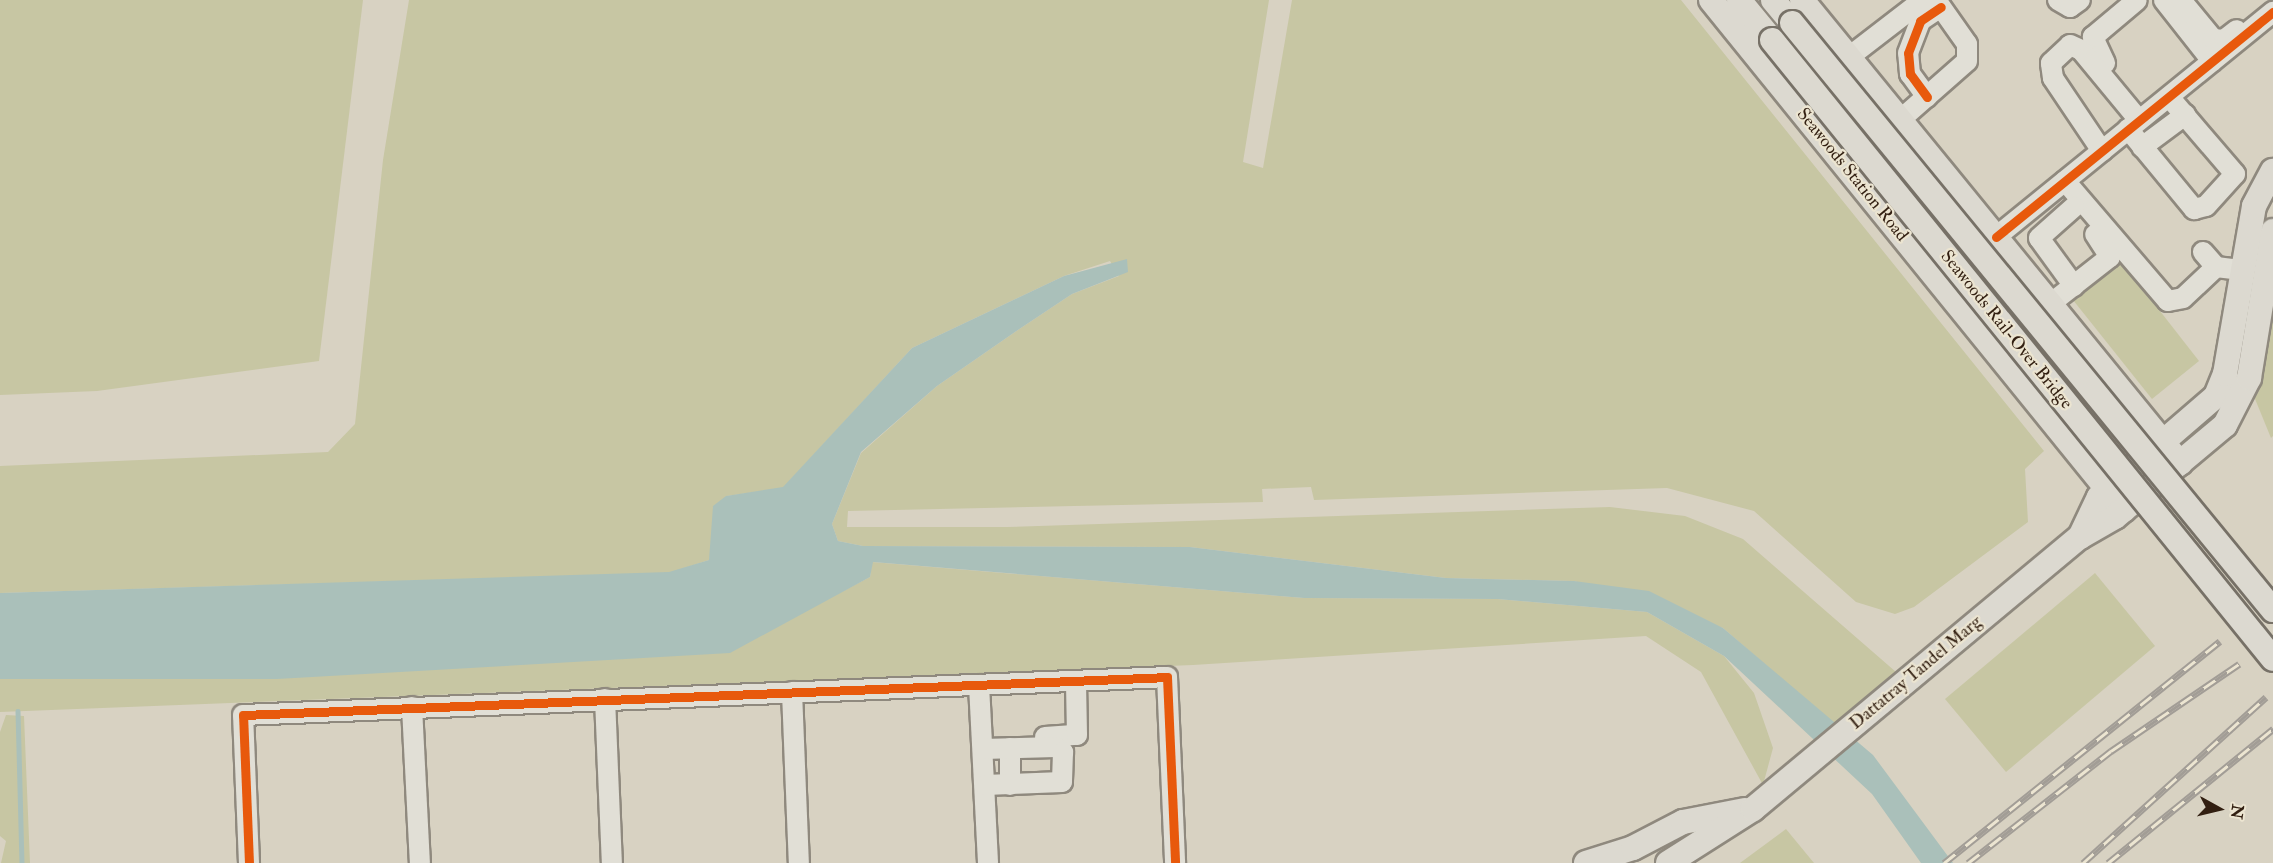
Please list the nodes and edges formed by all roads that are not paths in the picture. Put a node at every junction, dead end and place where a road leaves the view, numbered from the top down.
1 (1711, 0) edge
2 (1739, 0) edge
3 (1773, 0) edge
4 (1802, 0) edge
5 (2058, 0) edge
6 (2080, 0) edge
7 (2137, 0) edge
8 (2164, 0) edge
9 (2181, 0) edge
10 (2269, 0) edge
11 (1933, 2) edge
12 (2273, 12) edge
13 (1849, 57) junction
14 (2212, 61) junction
15 (1927, 97) junction
16 (2169, 97) junction
17 (2185, 115) junction
18 (1900, 120) junction
19 (2138, 121) junction
20 (2142, 147) junction
21 (2102, 151) junction
22 (2273, 171) edge
23 (2061, 184) junction
24 (2074, 207) junction
25 (2273, 231) edge
26 (1996, 237) junction
27 (2203, 252) dead end
28 (2216, 267) junction
29 (2242, 270) junction
30 (2074, 286) junction
31 (2050, 304) junction
32 (2164, 443) junction
33 (2180, 464) junction
34 (2108, 489) junction
35 (2124, 510) junction
36 (2080, 537) junction
37 (2273, 610) edge
38 (2273, 660) edge
39 (1076, 681) junction
40 (979, 685) junction
41 (792, 692) junction
42 (605, 699) junction
43 (412, 707) junction
44 (983, 744) junction
45 (1010, 748) junction
46 (985, 785) junction
47 (1010, 785) junction
48 (1753, 808) junction
49 (249, 863) edge
50 (420, 863) edge
51 (612, 863) edge
52 (799, 863) edge
53 (988, 863) edge
54 (1175, 863) edge
55 (1586, 863) edge
56 (1668, 863) edge

1 - 34 main road, Seawoods Station Road
2 - 38 main road, Seawoods Rail-Over Bridge, bridge
3 - 37 main road, Seawoods Rail-Over Bridge, bridge
4 - 13 main road
5 - 6 street
7 - 19 street
8 - 14 street
9 - 10 street
11 - 13 street
11 - 15 street
11 - 15 street
12 - 14 street
13 - 18 main road
14 - 16 street
15 - 18 street
16 - 17 street
16 - 19 street
17 - 20 street
17 - 20 street
18 - 26 main road
19 - 20 street
19 - 21 street
19 - 21 street
21 - 23 street
22 - 29 main road
23 - 24 street
23 - 26 street
23 - 28 street
24 - 30 street
24 - 30 street
25 - 33 main road
26 - 31 main road
27 - 28 street
28 - 29 street
29 - 32 main road
30 - 31 street
31 - 32 main road
32 - 33 main road
32 - 34 main road
33 - 35 main road
34 - 35 main road, Seawoods Station Road
34 - 36 main road
35 - 36 main road
36 - 48 main road, Dattatray Tandel Marg
39 - 40 street
39 - 44 street
39 - 54 street
40 - 41 street
40 - 44 street
41 - 42 street
41 - 52 street
42 - 43 street
42 - 51 street
43 - 49 street
43 - 50 street
44 - 45 street
44 - 46 street
45 - 47 street
45 - 47 street
46 - 47 street
46 - 53 street
48 - 55 main road, Dattatray Tandel Marg
48 - 56 main road, Dattatray Tandel Marg

